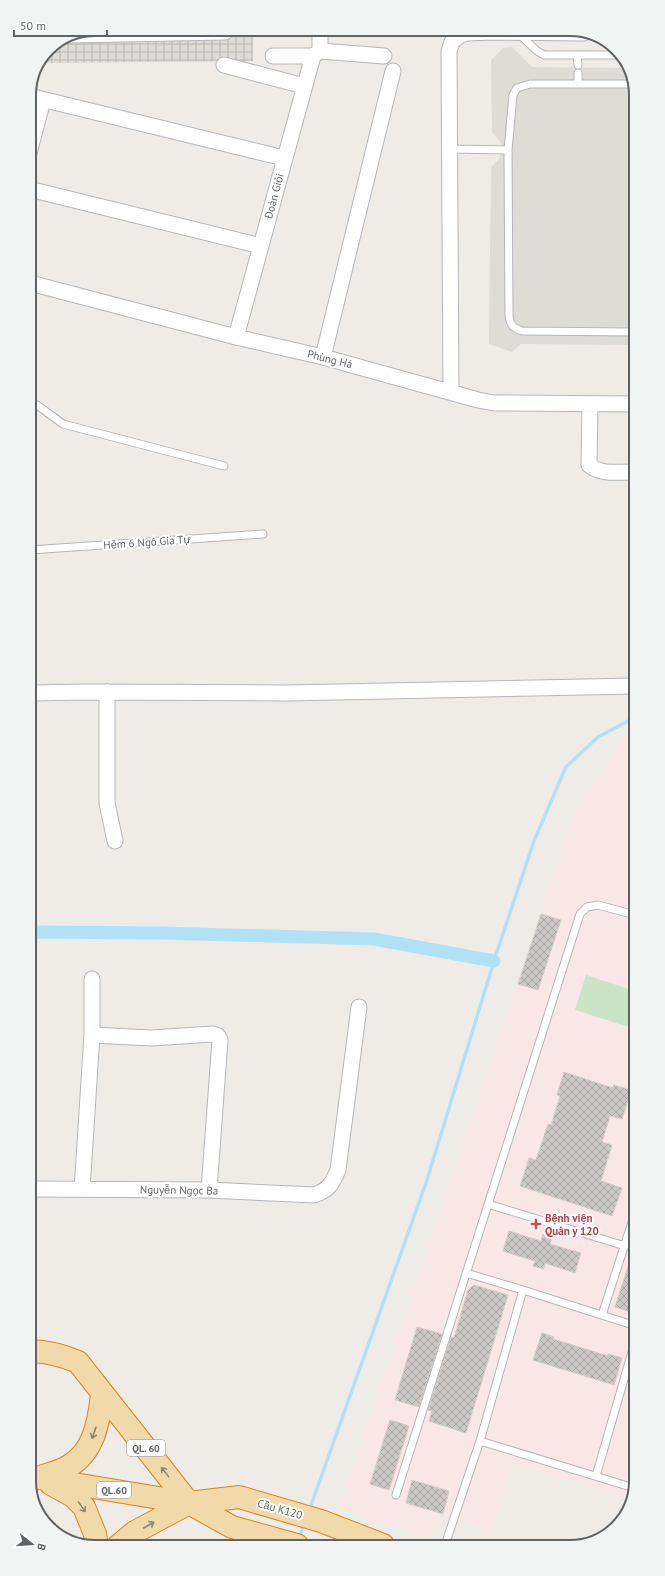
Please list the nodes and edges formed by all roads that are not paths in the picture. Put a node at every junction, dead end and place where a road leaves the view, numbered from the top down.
1 (319, 36) edge
2 (459, 36) edge
3 (521, 36) edge
4 (316, 54) junction
5 (578, 55) junction
6 (614, 55) edge
7 (273, 56) dead end
8 (384, 56) dead end
9 (224, 65) dead end
10 (578, 65) dead end
11 (393, 71) dead end
12 (578, 73) dead end
13 (578, 84) junction
14 (628, 84) edge
15 (304, 86) junction
16 (36, 98) edge
17 (449, 149) junction
18 (508, 150) junction
19 (284, 158) junction
20 (36, 191) edge
21 (261, 246) junction
22 (36, 285) edge
23 (629, 332) edge
24 (236, 337) junction
25 (323, 356) junction
26 (451, 392) junction
27 (590, 404) junction
28 (629, 404) edge
29 (36, 405) edge
30 (224, 466) dead end
31 (629, 472) edge
32 (263, 534) dead end
33 (36, 550) edge
34 (629, 686) edge
35 (36, 693) edge
36 (107, 698) junction
37 (113, 772) dead end
38 (115, 841) dead end
39 (629, 913) edge
40 (92, 979) dead end
41 (359, 1007) dead end
42 (92, 1035) junction
43 (36, 1189) edge
44 (82, 1189) junction
45 (209, 1190) junction
46 (488, 1204) junction
47 (629, 1231) edge
48 (624, 1246) junction
49 (466, 1273) junction
50 (523, 1290) junction
51 (602, 1315) junction
52 (629, 1324) edge
53 (36, 1351) edge
54 (629, 1362) edge
55 (102, 1395) junction
56 (480, 1441) junction
57 (596, 1476) junction
58 (36, 1478) edge
59 (628, 1486) edge
60 (396, 1495) dead end
61 (189, 1503) junction
62 (96, 1540) edge
63 (125, 1540) edge
64 (276, 1540) edge
65 (370, 1540) edge
66 (446, 1540) edge

1 - 4 street, Đoàn Giỏi
2 - 17 street
3 - 5 lane
4 - 7 street
4 - 8 street
4 - 15 street, Đoàn Giỏi
5 - 6 lane
5 - 10 lane
9 - 15 street
11 - 25 street
12 - 13 lane
13 - 14 lane
13 - 18 lane
15 - 19 street, Đoàn Giỏi
16 - 19 street
17 - 18 lane
17 - 26 street
18 - 23 lane
19 - 21 street, Đoàn Giỏi
20 - 21 street
21 - 24 street, Đoàn Giỏi
22 - 24 street, Phùng Há
24 - 25 street, Phùng Há
25 - 26 street, Phùng Há
26 - 27 street, Phùng Há
27 - 28 street, Phùng Há
27 - 31 street
29 - 30 lane
32 - 33 lane, Hẻm 6 Ngô Gia Tự
34 - 36 street
35 - 36 street
36 - 37 street
36 - 38 street
39 - 46 lane
40 - 42 street
41 - 45 street, Nguyễn Ngọc Ba
42 - 44 street
42 - 45 street
43 - 44 street, Nguyễn Ngọc Ba
44 - 45 street, Nguyễn Ngọc Ba
46 - 48 lane
46 - 49 lane
47 - 48 lane
48 - 51 lane
49 - 50 lane
49 - 60 lane
50 - 51 lane
50 - 56 lane
51 - 52 lane
53 - 55 highway, QL. 60
54 - 57 lane
55 -> 58 highway
61 -> 55 highway, QL. 60
56 - 57 lane
56 - 66 lane
57 - 59 lane
58 - 61 highway, QL.60
58 -> 62 highway
63 -> 61 highway
61 - 64 highway, QL.60
61 - 65 highway, Cầu K120 / QL.60

